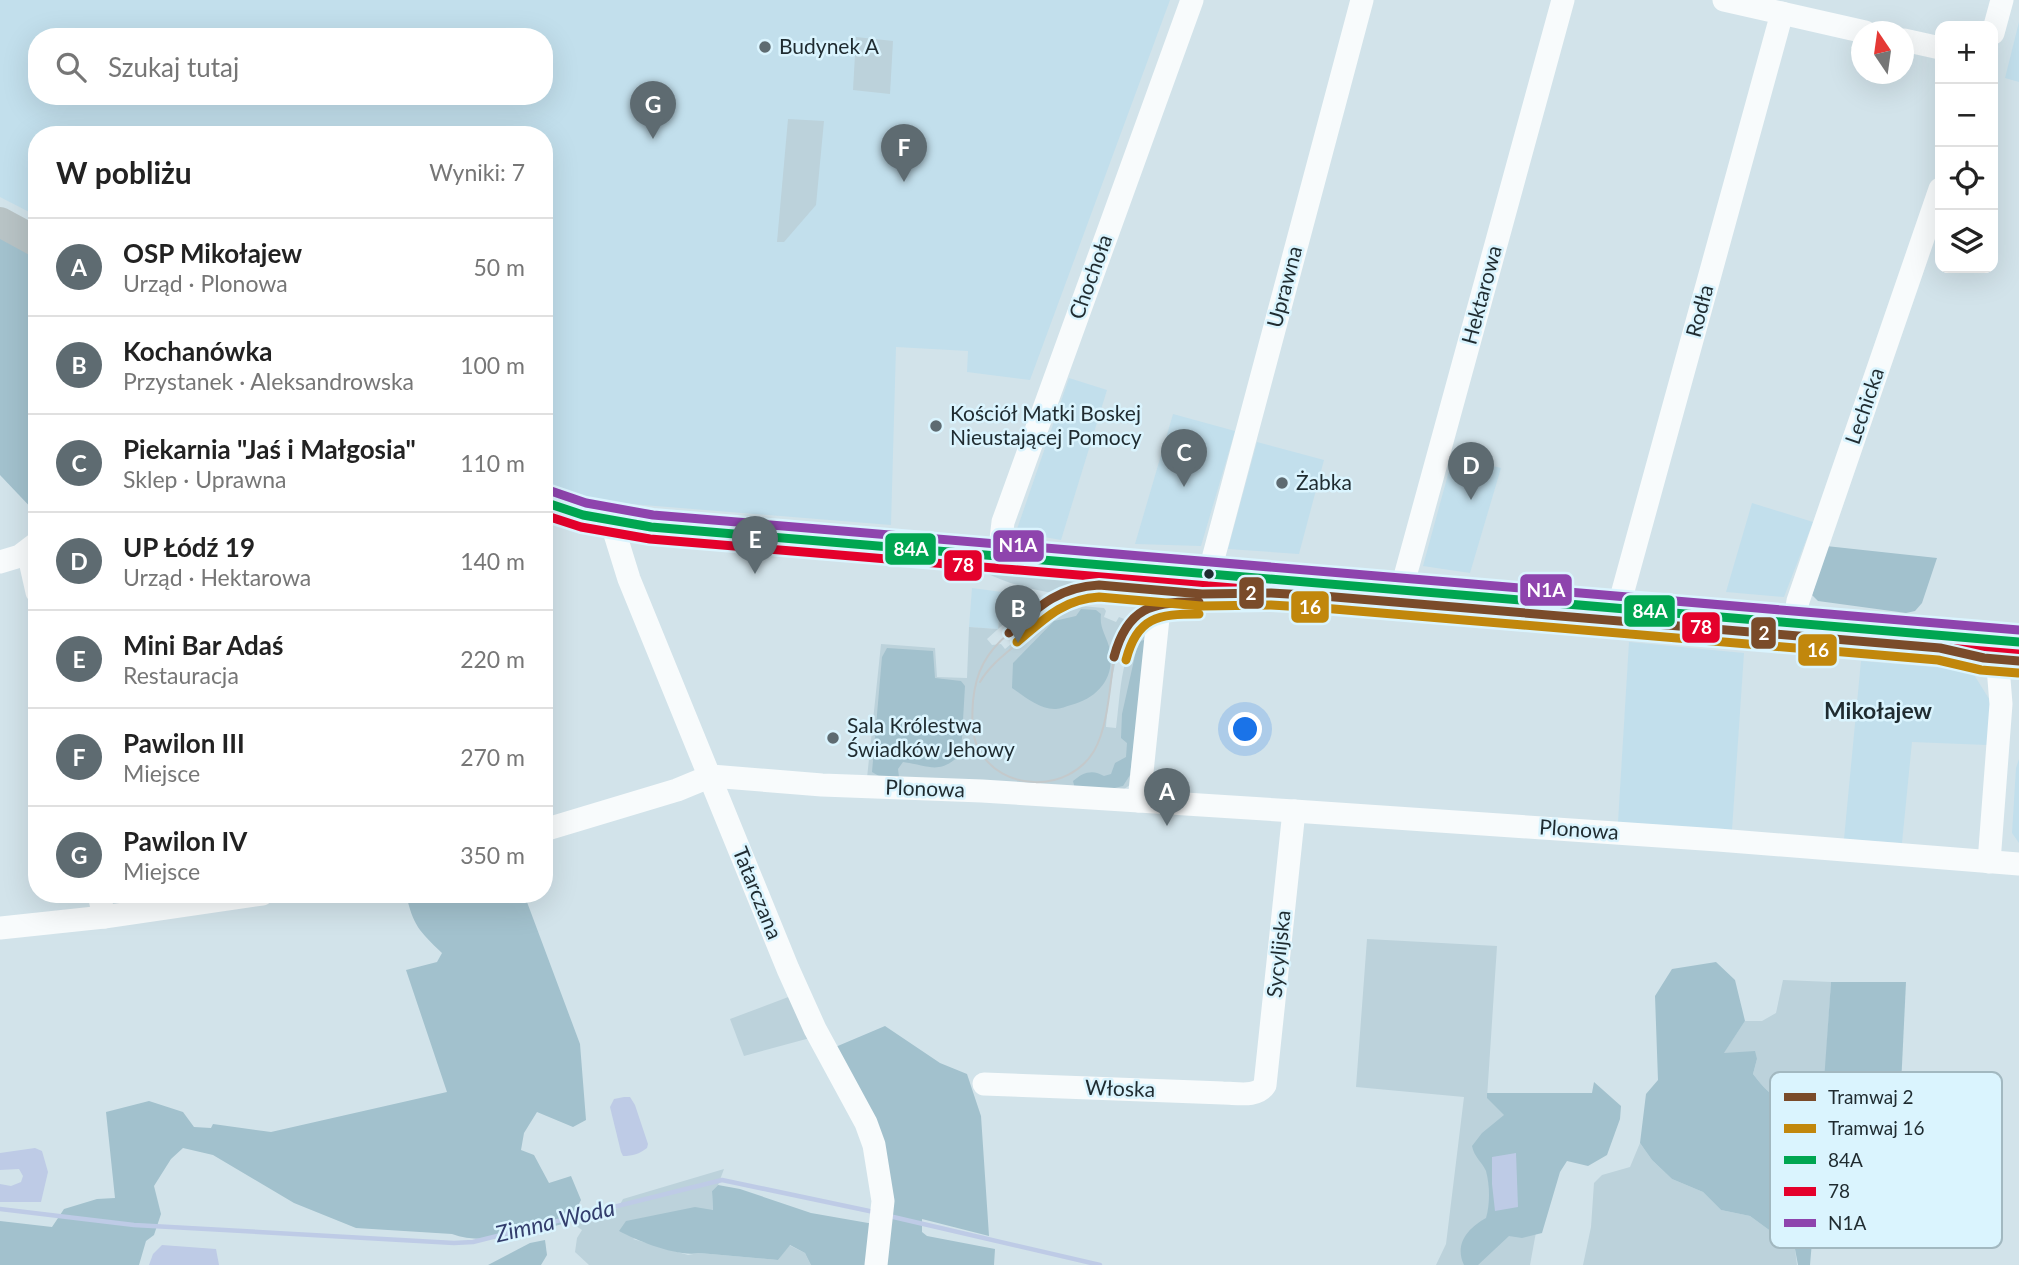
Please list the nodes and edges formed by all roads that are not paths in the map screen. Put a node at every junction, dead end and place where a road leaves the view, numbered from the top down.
1 (1192, 0) edge
2 (1362, 0) edge
3 (1563, 0) edge
4 (2002, 0) edge
5 (1739, 2) edge
6 (1782, 13) junction
7 (1996, 21) edge
8 (1851, 29) edge
9 (1914, 42) edge
10 (1935, 47) edge
11 (1935, 204) edge
12 (0, 222) edge
13 (28, 237) edge
14 (553, 505) edge
15 (611, 521) junction
16 (28, 550) edge
17 (999, 557) junction
18 (0, 562) edge
19 (1163, 570) junction
20 (1209, 574) junction
21 (1401, 591) junction
22 (1618, 609) junction
23 (1794, 623) junction
24 (2009, 642) edge
25 (711, 776) junction
26 (755, 780) junction
27 (1139, 801) junction
28 (1294, 811) junction
29 (728, 820) junction
30 (553, 827) edge
31 (1989, 862) junction
32 (2019, 864) edge
33 (101, 903) edge
34 (200, 903) edge
35 (104, 917) junction
36 (0, 928) edge
37 (984, 1084) dead end
38 (1255, 1093) joint
39 (876, 1265) edge

1 - 17 street, Chochoła
2 - 20 street, Uprawna
3 - 21 street, Hektarowa
4 - 7 street
5 - 6 street
6 - 8 street
6 - 22 street, Rodła
9 - 10 street
11 - 23 street, Lechicka
12 - 13 main road
14 - 15 main road
15 - 17 main road
15 - 25 street, Tatarczana
16 - 18 street
17 - 19 main road
19 - 20 main road
19 - 27 street
20 - 21 main road
21 - 22 main road
22 - 23 main road
23 - 24 main road
24 - 31 street
25 - 26 street, Plonowa
25 - 29 street, Tatarczana
25 - 30 street
26 - 27 street, Plonowa
26 - 29 street
27 - 28 street, Plonowa
28 - 31 street, Plonowa
28 - 38 street, Sycylijska
29 - 39 street, Tatarczana
31 - 32 street, Plonowa
33 - 35 street
34 - 35 street
35 - 36 street
37 - 38 street, Włoska

